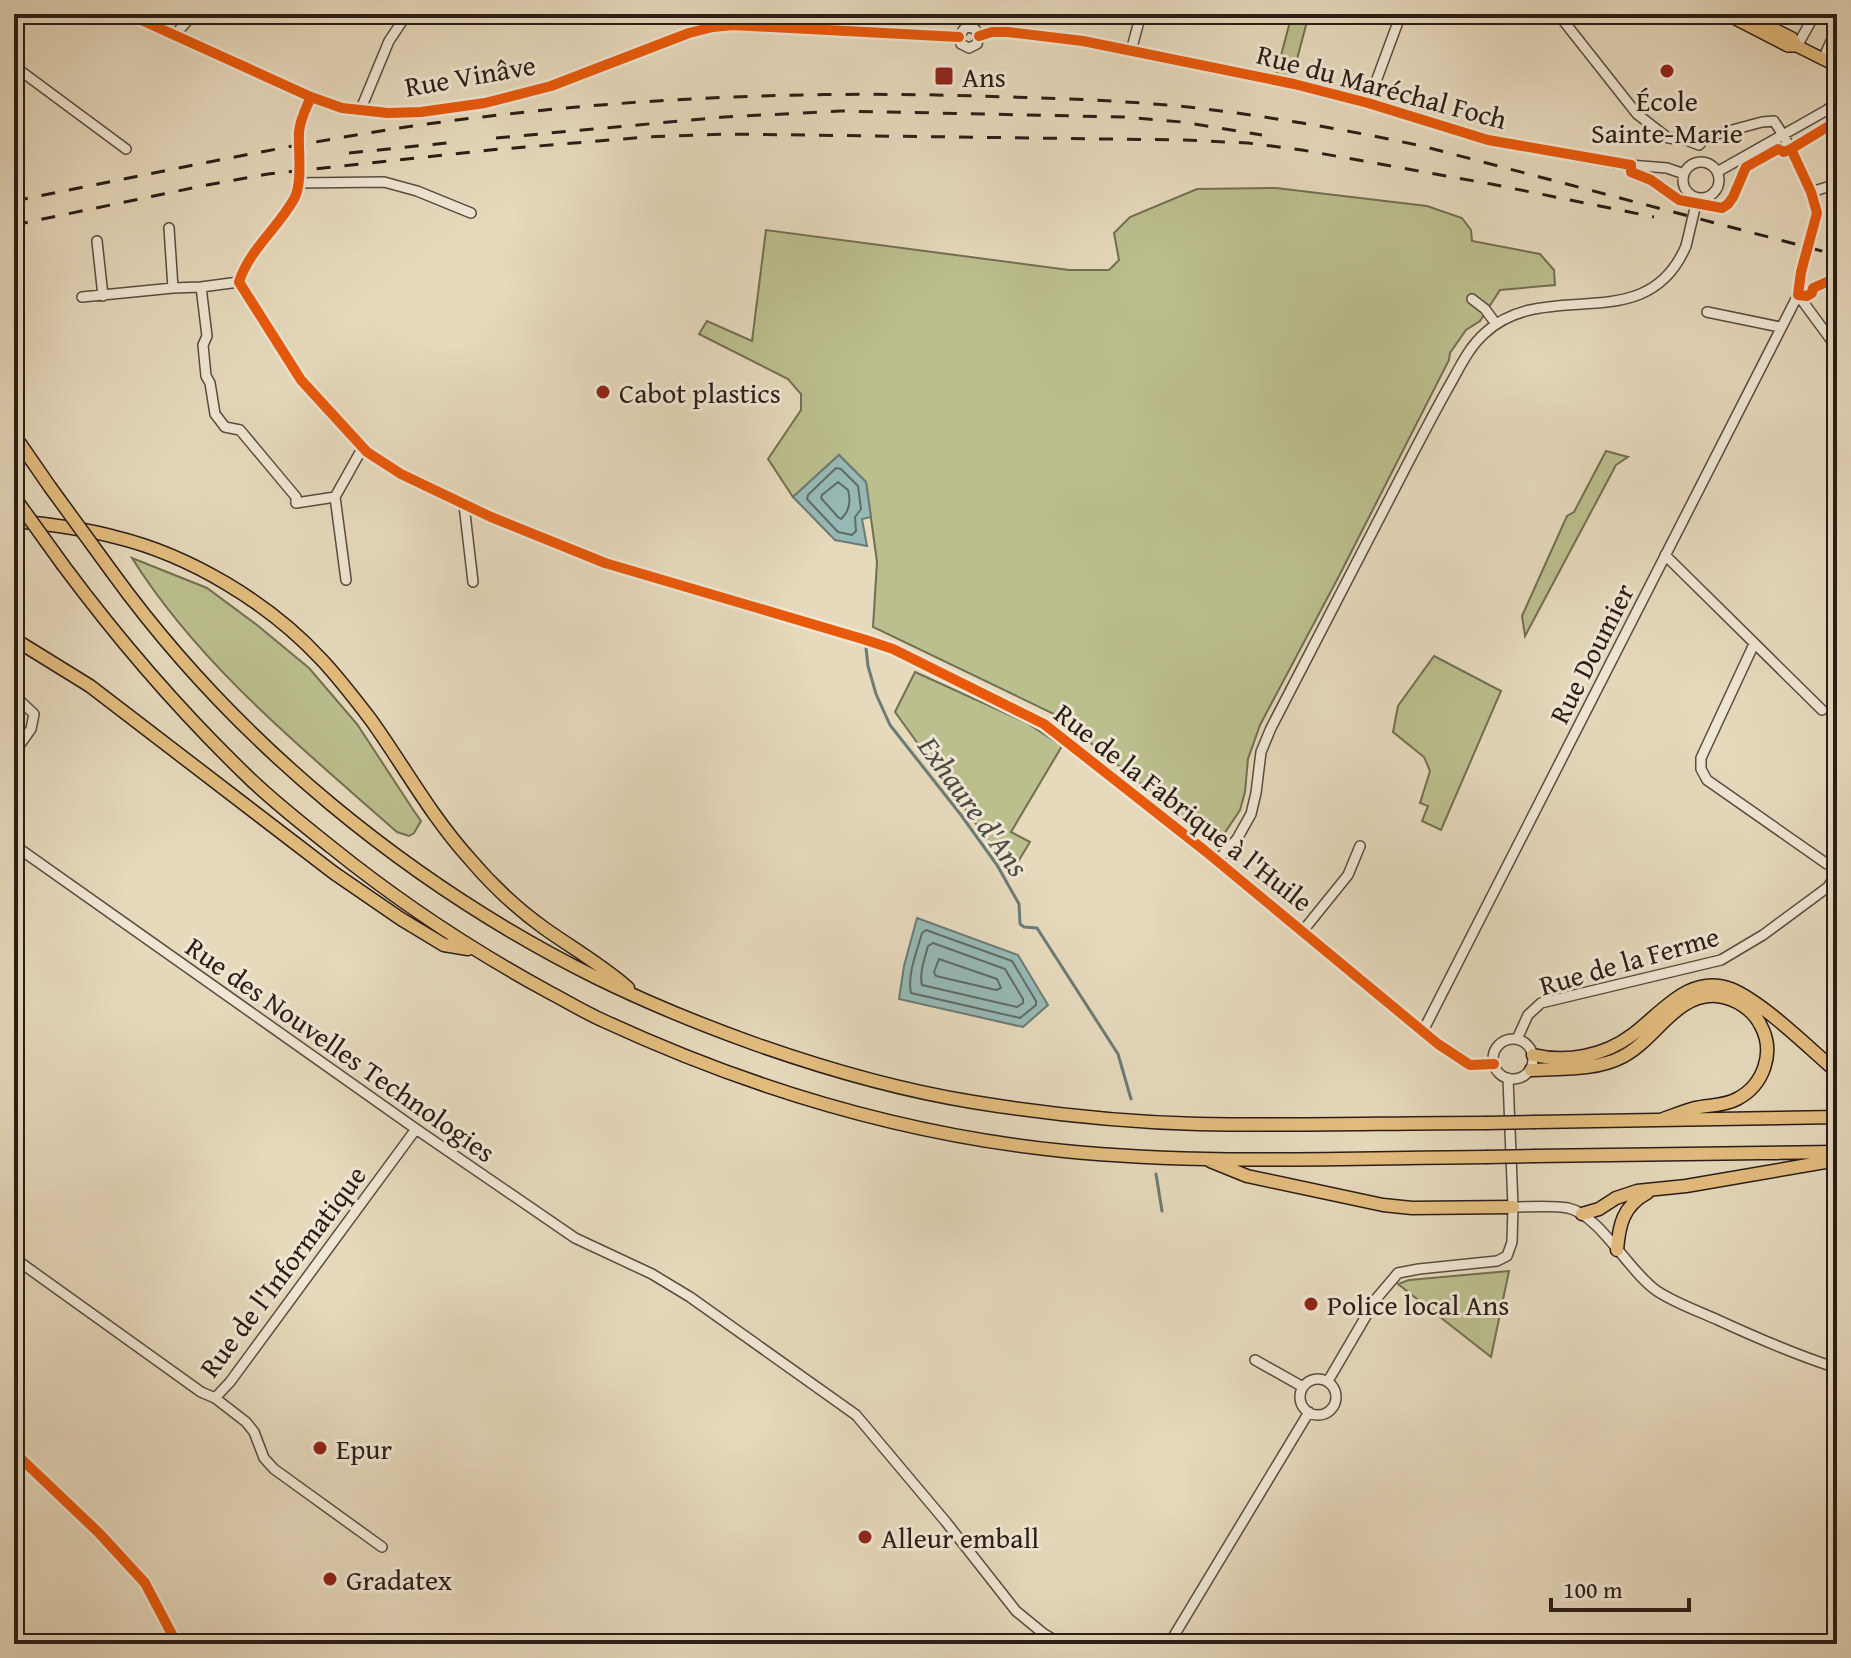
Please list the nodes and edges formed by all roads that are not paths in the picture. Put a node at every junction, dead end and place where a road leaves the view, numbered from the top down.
1 (128, 14) edge
2 (193, 14) edge
3 (407, 14) edge
4 (970, 14) edge
5 (1141, 14) edge
6 (1401, 14) edge
7 (1558, 14) edge
8 (1726, 14) edge
9 (1744, 14) edge
10 (1815, 14) edge
11 (733, 19) edge
12 (968, 27) junction
13 (1837, 28) edge
14 (175, 35) junction
15 (979, 36) junction
16 (959, 37) junction
17 (1797, 46) junction
18 (1131, 51) junction
19 (1823, 59) junction
20 (14, 66) edge
21 (1837, 66) edge
22 (311, 97) junction
23 (1837, 101) edge
24 (1368, 103) junction
25 (360, 111) junction
26 (1784, 135) junction
27 (1699, 145) junction
28 (126, 149) dead end
29 (1701, 162) junction
30 (1717, 172) junction
31 (1684, 174) junction
32 (298, 181) junction
33 (1837, 184) edge
34 (1811, 192) junction
35 (1696, 203) junction
36 (471, 213) dead end
37 (169, 228) dead end
38 (97, 241) dead end
39 (239, 282) junction
40 (201, 287) junction
41 (173, 288) junction
42 (1798, 295) junction
43 (103, 296) junction
44 (82, 297) dead end
45 (1472, 299) dead end
46 (1707, 312) dead end
47 (1496, 324) junction
48 (1780, 327) junction
49 (1837, 348) edge
50 (14, 435) edge
51 (363, 447) junction
52 (14, 497) edge
53 (335, 497) junction
54 (464, 505) junction
55 (14, 521) edge
56 (1665, 555) junction
57 (346, 580) dead end
58 (473, 582) dead end
59 (14, 639) edge
60 (1754, 644) junction
61 (14, 695) edge
62 (1822, 710) dead end
63 (14, 753) edge
64 (14, 845) edge
65 (1360, 846) dead end
66 (1217, 861) junction
67 (1837, 871) edge
68 (1302, 932) junction
69 (475, 950) junction
70 (639, 998) junction
71 (1423, 1031) junction
72 (1517, 1039) junction
73 (1533, 1055) junction
74 (1494, 1064) junction
75 (1531, 1070) junction
76 (1837, 1072) edge
77 (1508, 1078) junction
78 (1837, 1117) edge
79 (1660, 1120) junction
80 (416, 1129) junction
81 (1837, 1152) edge
82 (1203, 1158) junction
83 (1837, 1160) edge
84 (1654, 1190) junction
85 (1513, 1207) junction
86 (1582, 1214) junction
87 (1617, 1250) junction
88 (14, 1258) edge
89 (1255, 1360) dead end
90 (1837, 1368) edge
91 (1328, 1381) junction
92 (1303, 1387) junction
93 (215, 1398) junction
94 (1309, 1412) junction
95 (14, 1452) edge
96 (382, 1547) dead end
97 (177, 1644) edge
98 (1062, 1644) edge
99 (1169, 1644) edge

1 - 14 street, Rue Vinâve
2 - 14 street
3 - 25 street
4 - 12 street
5 - 18 street
6 - 24 street
7 - 27 street
8 - 17 main road
9 - 17 main road
10 - 17 street
11 - 16 street, Rue Vinâve
11 - 25 street, Rue Vinâve
12 - 15 street
12 - 16 street
13 - 19 street
14 - 22 street, Rue Vinâve
15 - 16 street
15 - 18 street, Rue du Maréchal Foch
17 - 19 main road
18 - 24 street, Rue du Maréchal Foch
19 - 21 main road
20 - 28 street
22 - 25 street, Rue Vinâve
22 - 32 street, bridge
23 - 26 street
24 - 31 street, Rue du Maréchal Foch
26 - 27 street
26 - 30 street
26 - 34 street
27 - 29 street
29 - 30 street
29 - 31 street
30 - 35 street
31 - 35 street
32 - 36 street
32 - 39 street
33 - 34 street
34 - 42 street, bridge
35 - 47 street, bridge
37 - 41 street
38 - 43 street
39 - 40 street
39 - 51 street, Rue de la Fabrique à l'Huile
40 - 41 street
40 - 53 street
41 - 43 street
42 - 48 street, Rue Doumier
42 - 49 street
43 - 44 street
45 - 47 street
46 - 48 street
47 - 66 street
48 - 56 street, Rue Doumier
50 - 70 highway, bridge
51 - 53 street
51 - 54 street, Rue de la Fabrique à l'Huile
52 - 69 highway, bridge
53 - 57 street
54 - 58 street
54 - 66 street, Rue de la Fabrique à l'Huile
55 - 70 highway
56 - 60 street
56 - 71 street, Rue Doumier
59 - 69 highway
60 - 62 street
60 - 67 street
61 - 63 street
64 - 80 street, Rue des Nouvelles Technologies
65 - 68 street
66 - 68 street, Rue de la Fabrique à l'Huile
67 - 72 street, Rue de la Ferme
68 - 71 street, Rue de la Fabrique à l'Huile
69 - 82 highway
70 - 79 highway, bridge
71 - 74 street, Rue de la Fabrique à l'Huile
72 - 73 street
72 - 74 street
73 - 75 street
73 - 76 highway
74 - 77 street
75 - 77 street
75 - 79 highway
77 - 85 street
78 - 79 highway
80 - 93 street, Rue de l'Informatique
80 - 98 street, Rue des Nouvelles Technologies
81 - 82 highway, bridge
82 - 85 highway
83 - 84 highway
84 - 86 highway
84 - 87 highway
85 - 86 street
85 - 91 street
86 - 87 street
87 - 90 street
88 - 93 street, Rue de l'Informatique
89 - 92 street
91 - 92 street
91 - 94 street
92 - 94 street
93 - 96 street
94 - 99 street
95 - 97 street

